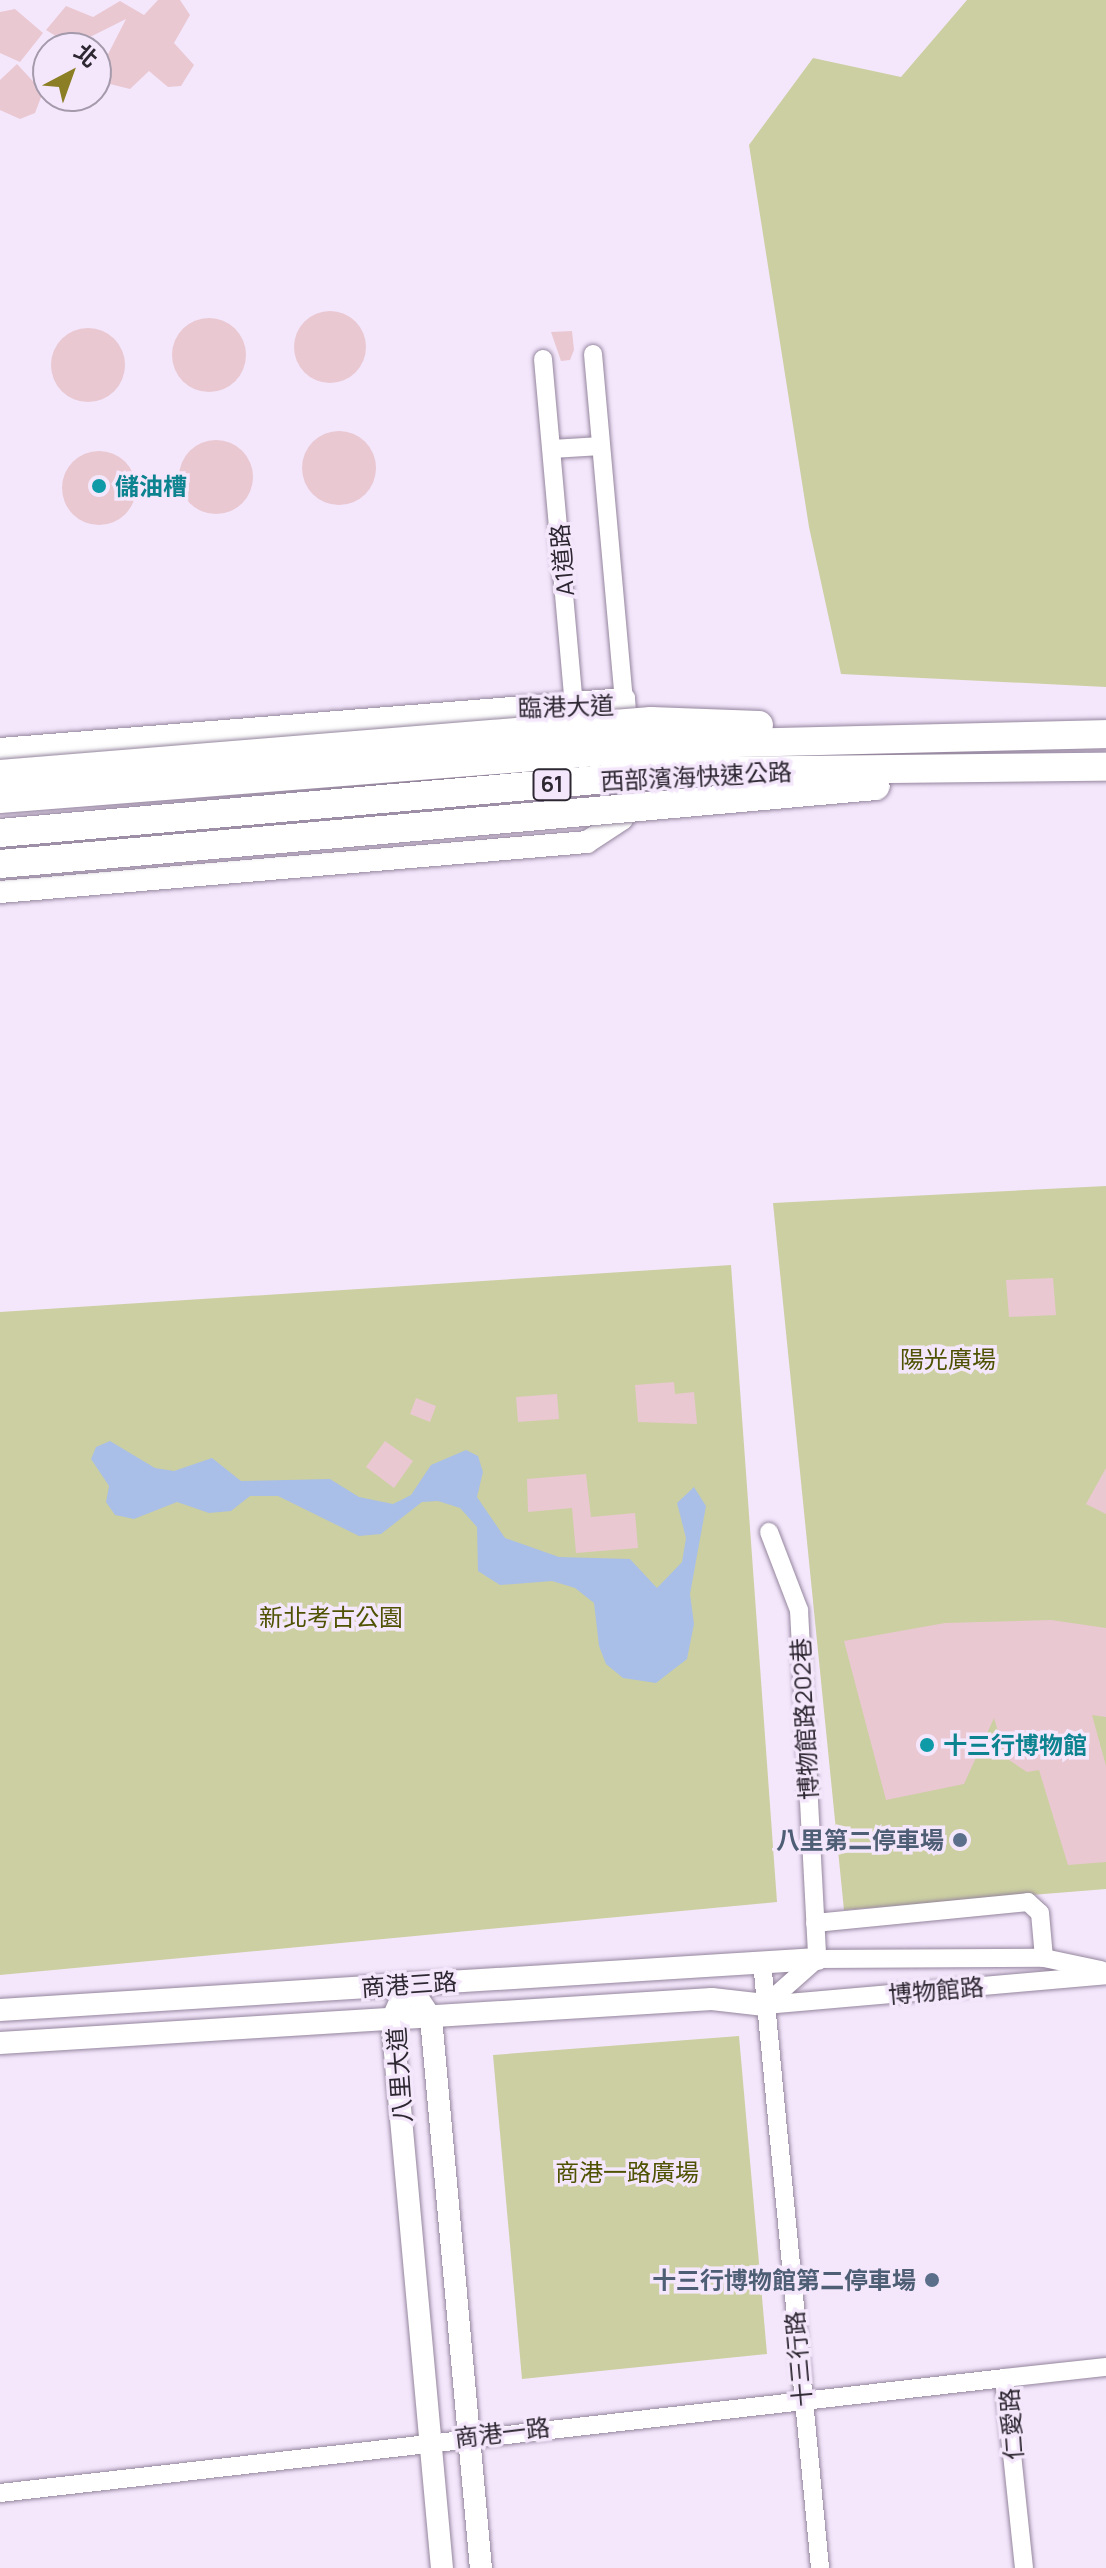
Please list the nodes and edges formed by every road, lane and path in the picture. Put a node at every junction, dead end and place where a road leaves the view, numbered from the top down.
1 (593, 354) dead end
2 (543, 359) dead end
3 (601, 446) junction
4 (552, 449) junction
5 (624, 699) junction
6 (574, 703) junction
7 (1060, 734) junction
8 (1106, 734) edge
9 (0, 749) edge
10 (579, 762) junction
11 (630, 764) junction
12 (1060, 767) junction
13 (1106, 767) edge
14 (0, 774) edge
15 (0, 799) edge
16 (0, 808) edge
17 (0, 822) edge
18 (0, 833) edge
19 (0, 864) edge
20 (0, 892) edge
21 (769, 1532) dead end
22 (815, 1923) junction
23 (1044, 1958) junction
24 (817, 1959) junction
25 (762, 1962) junction
26 (1106, 1973) edge
27 (408, 1984) junction
28 (765, 2005) junction
29 (0, 2010) edge
30 (431, 2018) junction
31 (392, 2020) junction
32 (0, 2043) edge
33 (1106, 2367) edge
34 (1004, 2378) junction
35 (802, 2398) junction
36 (471, 2434) junction
37 (431, 2441) junction
38 (0, 2493) edge
39 (442, 2568) edge
40 (481, 2568) edge
41 (820, 2568) edge
42 (1024, 2568) edge

1 - 3 street, A1道路
2 - 4 street, A1道路
3 - 4 street
3 - 5 street, A1道路
4 - 6 street, A1道路
5 - 6 street, 臨港大道
5 - 11 street, 臨港大道
6 - 9 street, 臨港大道
6 - 10 street, A1道路
7 - 8 highway, 西部濱海快速公路 / 61, bridge
7 - 14 highway, bridge
7 - 15 highway, 西部濱海快速公路 / 61, bridge
10 - 11 street
10 - 16 street
11 - 17 street
11 - 20 street, 臨港大道
12 - 13 highway, 西部濱海快速公路 / 61, bridge
12 - 18 highway, 西部濱海快速公路 / 61, bridge
12 - 19 highway, bridge
21 - 22 street, 博物館路202巷
22 - 23 street
22 - 24 street, 博物館路202巷
23 - 24 street, 博物館路
23 - 26 street, 博物館路
24 - 25 street, 商港三路
24 - 28 street
25 - 27 street, 商港三路
25 - 28 street, 十三行路
26 - 28 street, 博物館路
27 - 29 street, 商港三路
27 - 30 street, 八里大道
27 - 31 street, 八里大道
28 - 30 street, 商港三路
28 - 35 street, 十三行路
30 - 31 street, 商港三路
30 - 36 street, 八里大道
31 - 32 street, 商港三路
31 - 37 street, 八里大道
33 - 34 street, 仁愛路
34 - 35 street, 商港一路
34 - 42 street, 仁愛路
35 - 36 street, 商港一路
35 - 41 street, 十三行路
36 - 37 street, 商港一路
36 - 40 street, 八里大道
37 - 38 street, 商港一路
37 - 39 street, 八里大道

